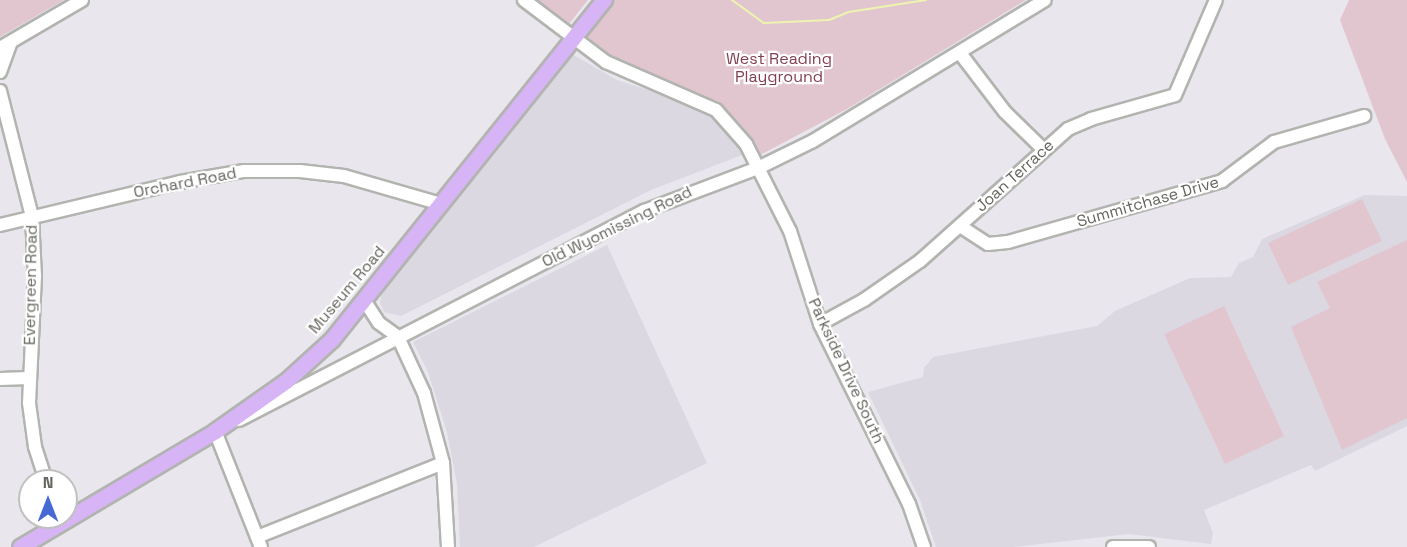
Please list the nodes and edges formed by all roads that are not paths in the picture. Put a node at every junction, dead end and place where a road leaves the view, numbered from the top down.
1 (82, 0) edge
2 (524, 0) edge
3 (604, 0) edge
4 (1045, 0) edge
5 (1216, 0) edge
6 (572, 38) junction
7 (5, 46) edge
8 (960, 54) junction
9 (0, 72) edge
10 (0, 91) edge
11 (1364, 116) dead end
12 (1044, 150) junction
13 (758, 168) junction
14 (441, 204) junction
15 (32, 217) junction
16 (0, 225) edge
17 (960, 226) junction
18 (364, 300) junction
19 (820, 324) junction
20 (398, 338) junction
21 (29, 378) junction
22 (0, 379) edge
23 (215, 431) junction
24 (443, 463) junction
25 (42, 469) edge
26 (78, 509) edge
27 (47, 529) edge
28 (259, 542) edge
29 (20, 547) edge
30 (448, 547) edge
31 (924, 547) edge
32 (1113, 547) edge
33 (1147, 547) edge

1 - 7 street
2 - 6 street, Parkside Drive South
3 - 6 main road, Museum Road
4 - 8 street, Old Wyomissing Road
5 - 12 street, Joan Terrace
6 - 13 street, Parkside Drive South
6 - 14 main road, Museum Road
7 - 9 street
8 - 12 street
8 - 13 street, Old Wyomissing Road
10 - 15 street, Evergreen Road
11 - 17 street, Summitchase Drive
12 - 17 street, Joan Terrace
13 - 19 street, Parkside Drive South
13 - 20 street, Old Wyomissing Road
14 - 15 street, Orchard Road
14 - 18 main road, Museum Road
15 - 16 street, Orchard Road
15 - 21 street, Evergreen Road
17 - 19 street, Joan Terrace
18 - 20 street
18 - 23 main road, Museum Road
19 - 31 street, Parkside Drive South
20 - 23 street, Old Wyomissing Road
20 - 24 street
21 - 22 street
21 - 25 street, Evergreen Road
23 - 26 main road, Museum Road
23 - 28 street
24 - 28 street
24 - 30 street
27 - 29 main road, Museum Road
32 - 33 street

